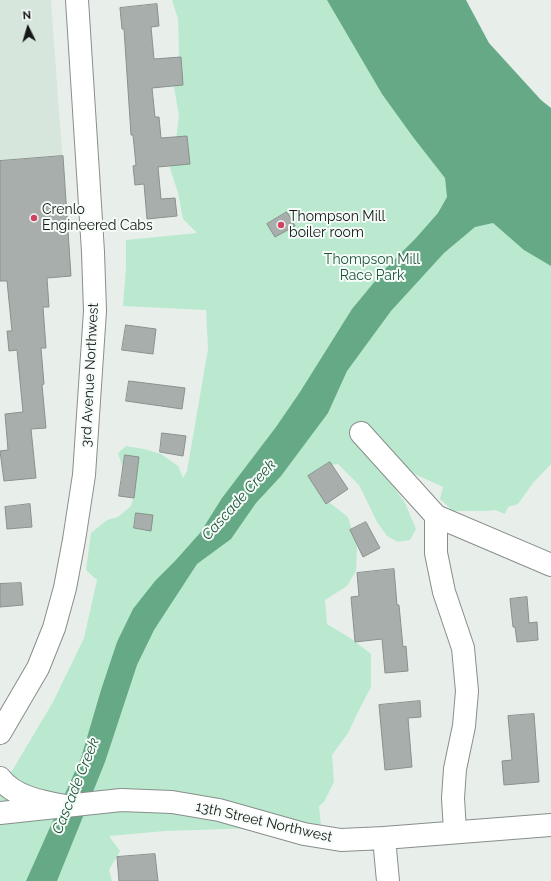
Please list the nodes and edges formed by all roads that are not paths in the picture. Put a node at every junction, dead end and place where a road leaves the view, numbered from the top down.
1 (77, 0) edge
2 (361, 433) dead end
3 (436, 516) junction
4 (551, 565) edge
5 (0, 733) edge
6 (0, 778) edge
7 (65, 806) junction
8 (0, 813) edge
9 (551, 824) edge
10 (455, 831) junction
11 (384, 838) junction
12 (388, 881) edge

1 - 5 street, 3rd Avenue Northwest
2 - 3 street
3 - 4 street
3 - 10 street
6 - 7 street
7 - 8 street, 13th Street Northwest
7 - 11 street, 13th Street Northwest
9 - 10 street, 13th Street Northwest
10 - 11 street, 13th Street Northwest
11 - 12 street

